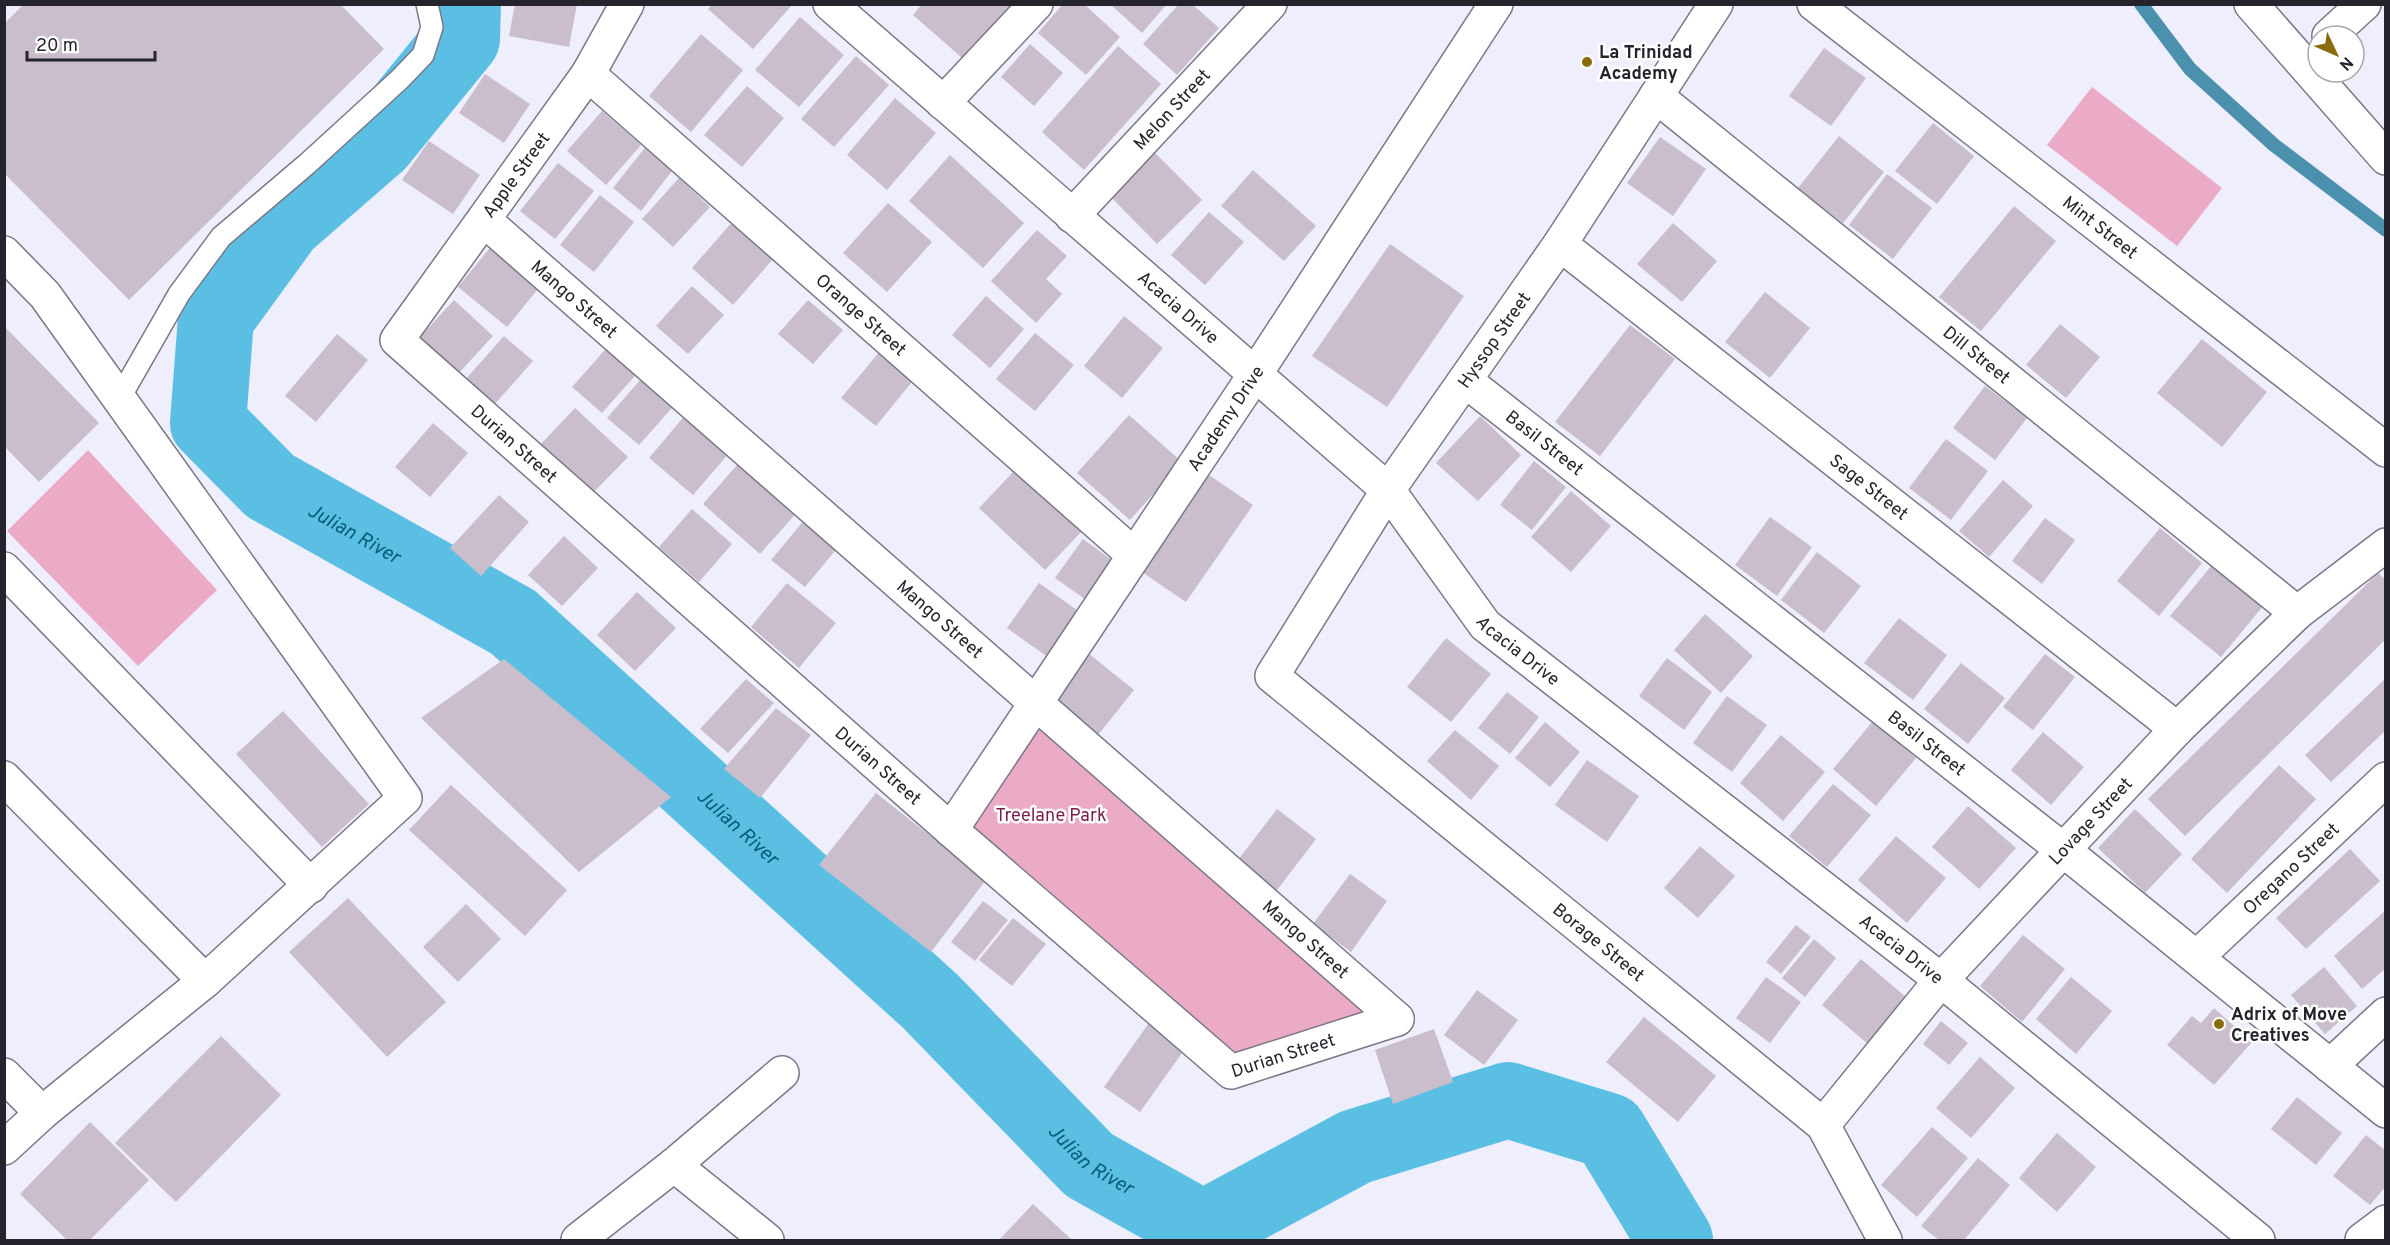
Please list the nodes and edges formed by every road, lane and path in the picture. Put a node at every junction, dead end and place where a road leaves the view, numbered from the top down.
1 (427, 4) edge
2 (627, 4) edge
3 (830, 4) edge
4 (1036, 4) edge
5 (1270, 4) edge
6 (1496, 4) edge
7 (1716, 4) edge
8 (1814, 4) edge
9 (2251, 4) edge
10 (2364, 4) edge
11 (2342, 24) edge
12 (2306, 51) edge
13 (588, 74) junction
14 (2331, 84) edge
15 (1656, 96) junction
16 (943, 103) junction
17 (2385, 158) edge
18 (1072, 216) junction
19 (484, 220) junction
20 (1560, 244) junction
21 (4, 253) edge
22 (396, 340) joint
23 (1254, 376) junction
24 (1466, 381) junction
25 (119, 399) junction
26 (2385, 450) edge
27 (1388, 490) junction
28 (2385, 545) edge
29 (1134, 555) junction
30 (4, 569) edge
31 (2296, 614) junction
32 (1272, 676) joint
33 (1036, 703) junction
34 (2177, 729) junction
35 (4, 778) edge
36 (2385, 779) edge
37 (951, 830) junction
38 (2062, 849) junction
39 (310, 886) junction
40 (2197, 957) junction
41 (1941, 980) junction
42 (206, 981) junction
43 (2385, 1014) edge
44 (1397, 1019) joint
45 (2330, 1066) junction
46 (782, 1073) dead end
47 (4, 1075) edge
48 (2385, 1111) edge
49 (42, 1113) junction
50 (1823, 1125) junction
51 (4, 1148) edge
52 (674, 1165) junction
53 (2385, 1222) edge
54 (578, 1240) edge
55 (767, 1240) edge
56 (1885, 1240) edge
57 (2258, 1240) edge
58 (2362, 1240) edge

1 - 25 lane
2 - 13 street, Apple Street
3 - 16 street, Acacia Drive
4 - 16 street
5 - 18 street, Melon Street
6 - 23 street, Academy Drive
7 - 15 street, Hyssop Street
8 - 26 street, Mint Street
9 - 12 street
10 - 11 street
13 - 19 street, Apple Street
13 - 29 street, Orange Street
14 - 17 street
15 - 20 street, Hyssop Street
15 - 31 street, Dill Street
16 - 18 street, Acacia Drive
18 - 23 street, Acacia Drive
19 - 22 street, Apple Street
19 - 33 street, Mango Street
20 - 24 street, Hyssop Street
20 - 34 street, Sage Street
21 - 25 street
22 - 37 street, Durian Street
23 - 27 street, Acacia Drive
23 - 29 street, Academy Drive
24 - 27 street, Hyssop Street
24 - 38 street, Basil Street
25 - 39 street
27 - 32 street, Hyssop Street
27 - 41 street, Acacia Drive
28 - 31 street, Lovage Street
29 - 33 street, Academy Drive
30 - 39 street
31 - 34 street, Lovage Street
32 - 50 street, Borage Street
33 - 37 street, Academy Drive
33 - 44 street, Mango Street
34 - 38 street, Lovage Street
35 - 42 street
36 - 40 street, Oregano Street
37 - 44 street, Durian Street
38 - 40 street, Basil Street
38 - 41 street, Lovage Street
39 - 42 street
40 - 45 street, Basil Street
41 - 50 street, Lovage Street
41 - 57 street, Acacia Drive
42 - 49 street
43 - 45 street
45 - 48 street, Basil Street
46 - 52 street
47 - 49 street
49 - 51 street
50 - 56 street, Borage Street
52 - 54 street
52 - 55 street
53 - 58 street

